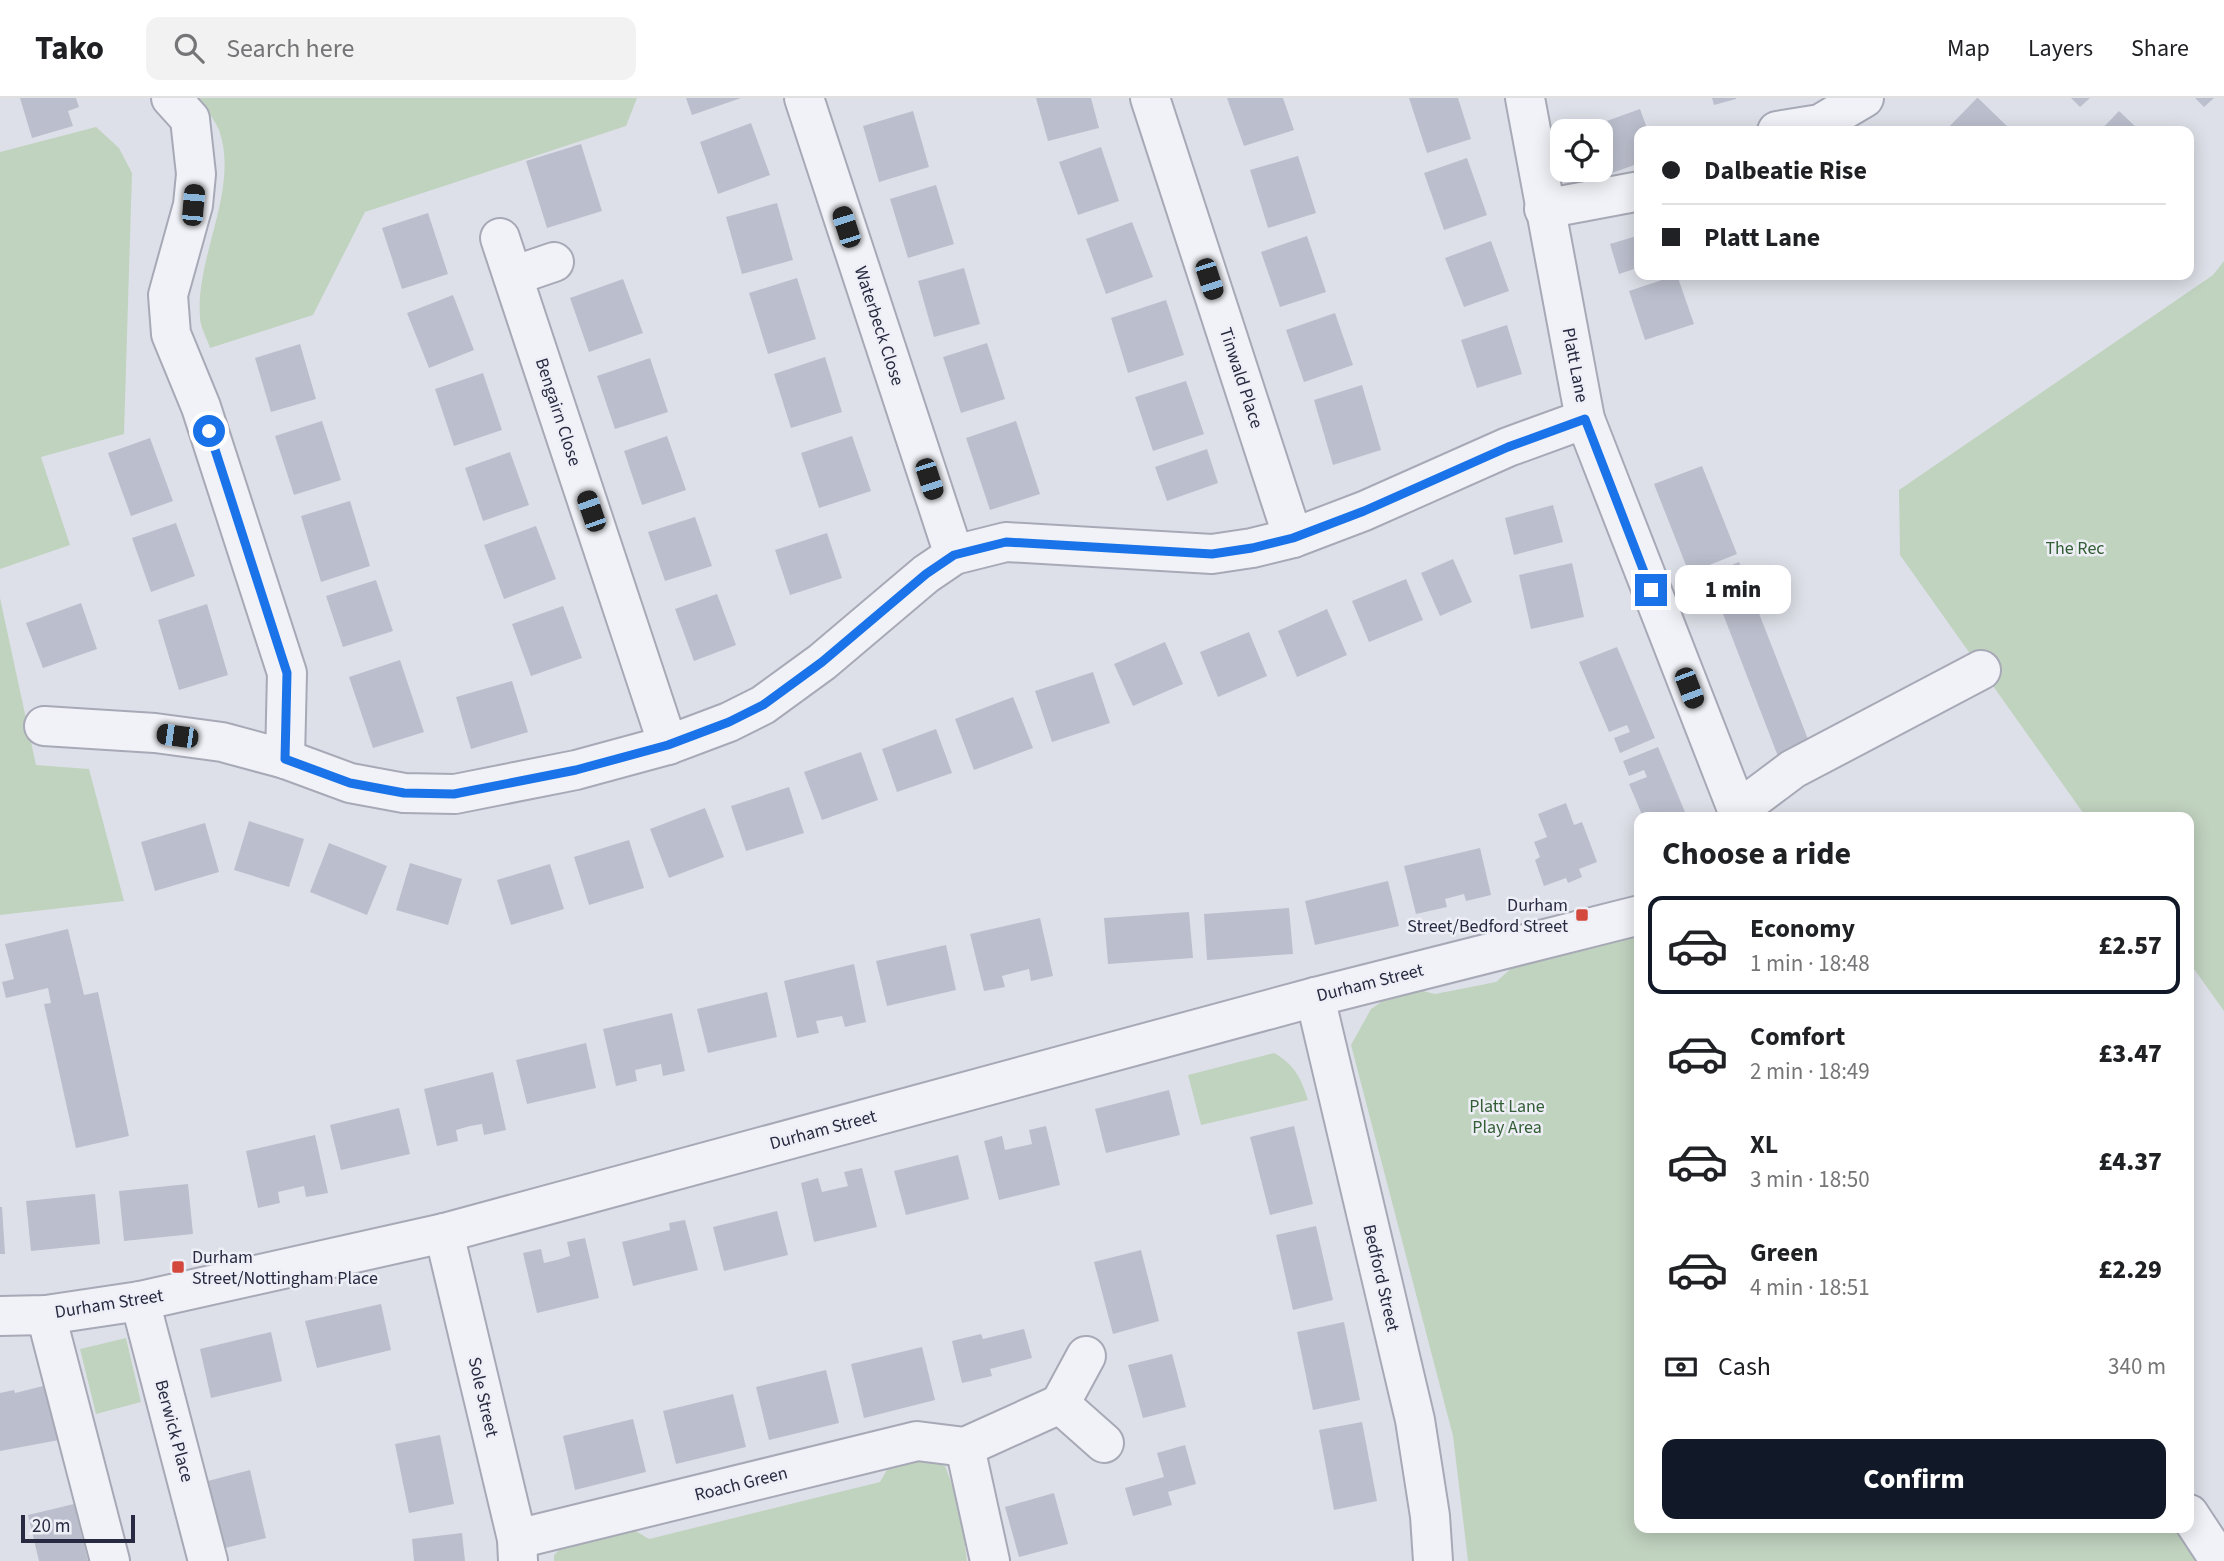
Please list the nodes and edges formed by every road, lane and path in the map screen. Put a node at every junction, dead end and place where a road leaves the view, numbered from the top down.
1 (171, 98) edge
2 (1150, 98) edge
3 (1525, 98) edge
4 (1864, 98) edge
5 (807, 99) edge
6 (1808, 126) edge
7 (1634, 192) edge
8 (1544, 209) junction
9 (500, 238) dead end
10 (554, 262) dead end
11 (513, 276) junction
12 (1585, 419) junction
13 (1293, 538) junction
14 (954, 555) junction
15 (1981, 670) dead end
16 (44, 726) dead end
17 (668, 745) junction
18 (285, 759) junction
19 (1737, 812) edge
20 (1740, 812) edge
21 (1634, 917) edge
22 (1315, 997) junction
23 (444, 1233) junction
24 (140, 1301) junction
25 (46, 1314) junction
26 (0, 1316) edge
27 (1086, 1356) dead end
28 (1060, 1404) junction
29 (1104, 1443) dead end
30 (965, 1447) junction
31 (2194, 1522) edge
32 (518, 1550) edge
33 (110, 1561) edge
34 (208, 1561) edge
35 (990, 1561) edge
36 (1433, 1561) edge
37 (2220, 1561) edge

1 - 18 street
2 - 13 street, Tinwald Place
3 - 8 street, Platt Lane
4 - 6 street
5 - 14 street, Waterbeck Close
7 - 8 street
8 - 12 street, Platt Lane
9 - 11 street, Bengairn Close
10 - 11 street
11 - 17 street, Bengairn Close
12 - 13 street
12 - 19 street, Platt Lane
13 - 14 street
14 - 17 street
15 - 20 street
16 - 18 street
17 - 18 street
21 - 22 street, Durham Street
22 - 23 street, Durham Street
22 - 36 street, Bedford Street
23 - 24 street, Durham Street
23 - 32 street, Sole Street
24 - 25 street, Durham Street
24 - 34 street, Berwick Place
25 - 26 street, Durham Street
25 - 33 street
27 - 28 street
28 - 29 street
28 - 30 street
30 - 32 street, Roach Green
30 - 35 street
31 - 37 street

